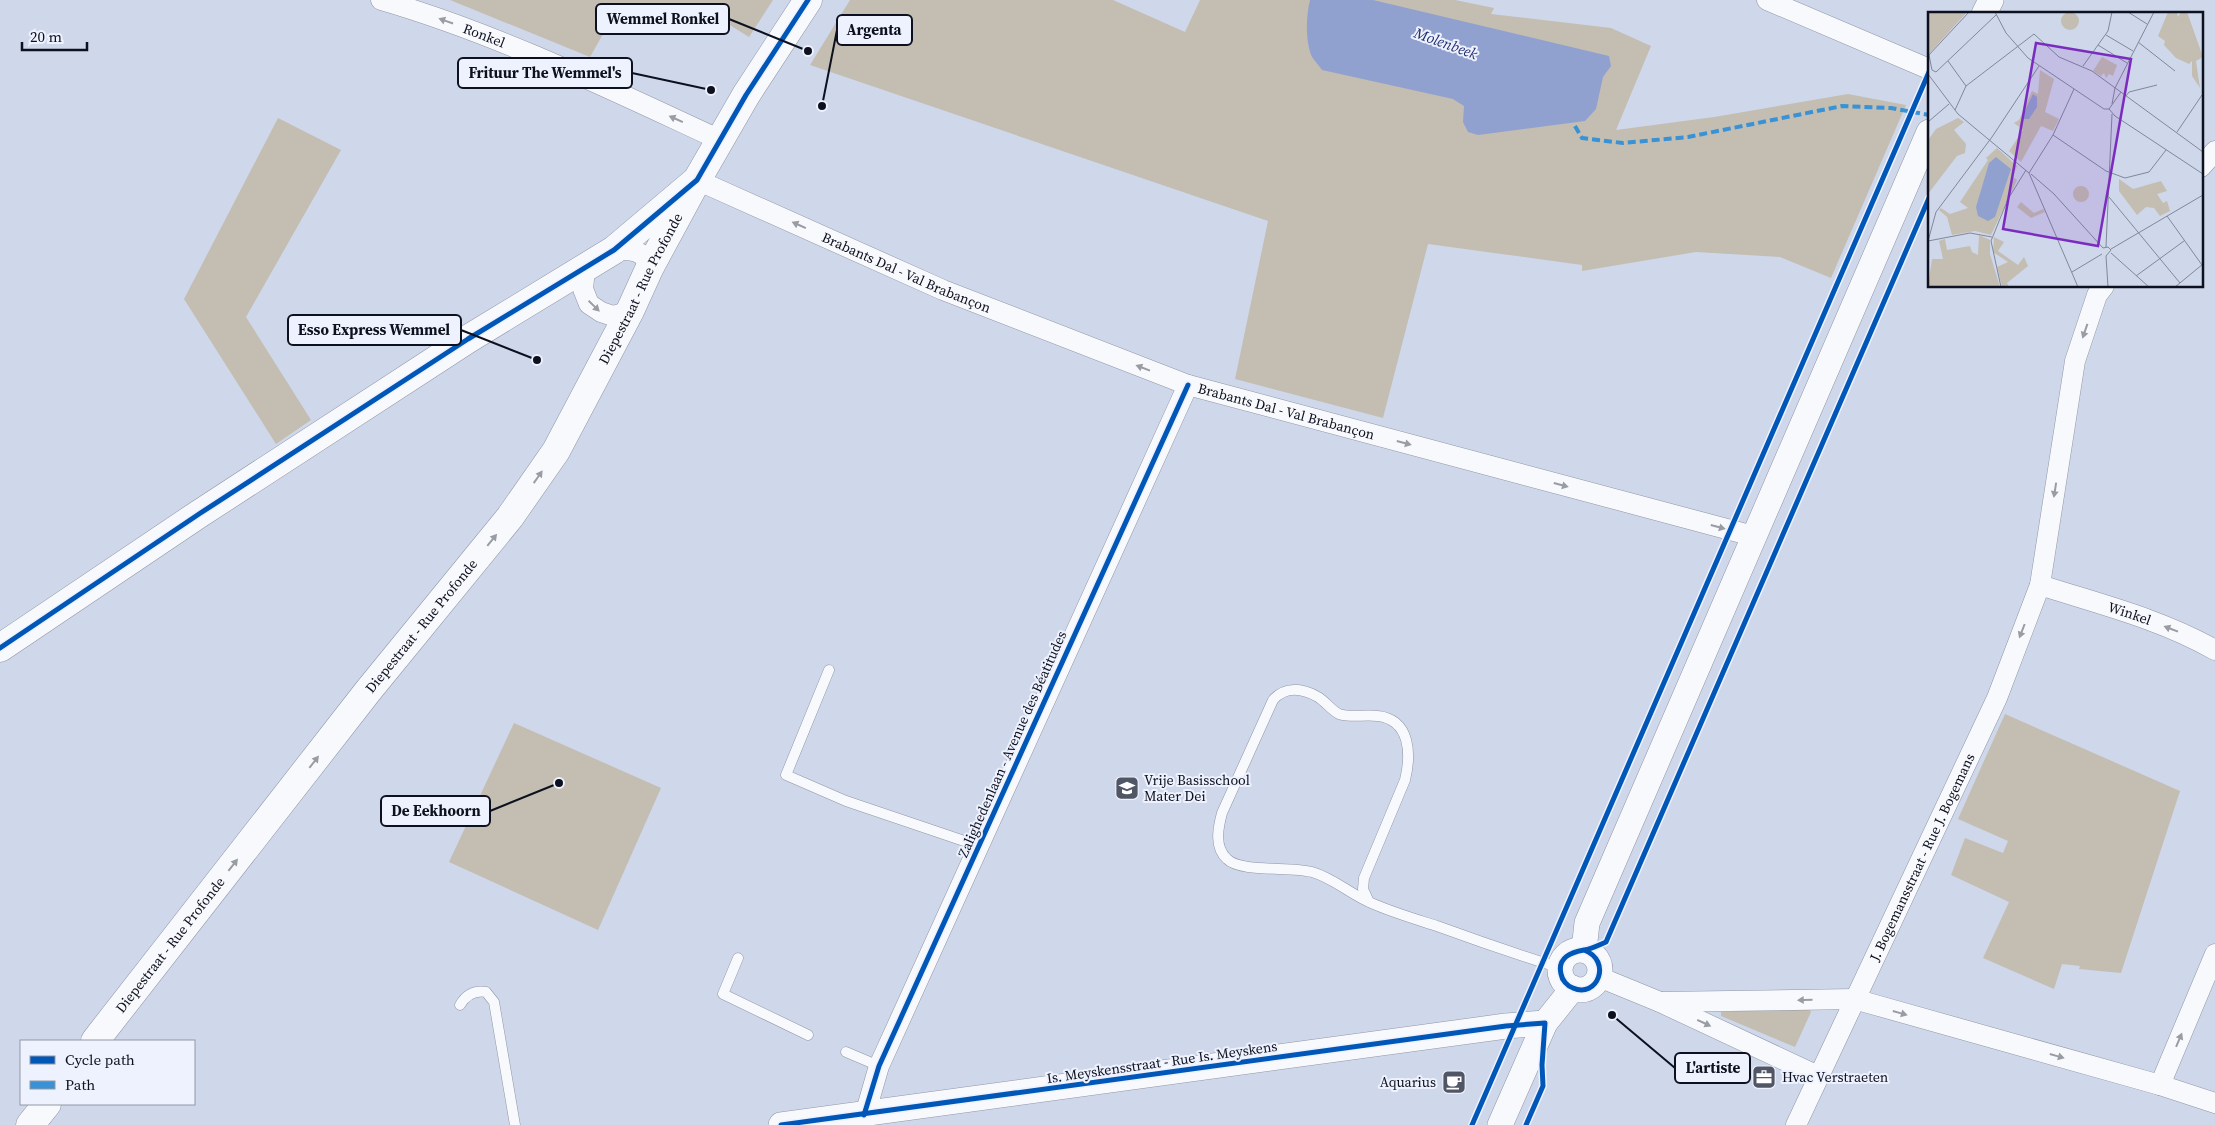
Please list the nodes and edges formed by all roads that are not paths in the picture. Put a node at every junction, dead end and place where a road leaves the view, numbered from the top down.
1 (381, 0) edge
2 (808, 0) edge
3 (1768, 0) edge
4 (1991, 0) edge
5 (1985, 12) edge
6 (1928, 69) edge
7 (1928, 134) edge
8 (720, 140) junction
9 (2215, 151) edge
10 (2202, 166) edge
11 (697, 180) junction
12 (614, 250) junction
13 (650, 267) junction
14 (586, 269) junction
15 (2103, 288) edge
16 (630, 311) junction
17 (1188, 386) junction
18 (1753, 536) junction
19 (2040, 585) junction
20 (0, 648) edge
21 (2215, 650) edge
22 (829, 670) dead end
23 (979, 846) junction
24 (1370, 902) junction
25 (1584, 950) junction
26 (2215, 954) edge
27 (738, 958) dead end
28 (1599, 977) junction
29 (1566, 978) junction
30 (1854, 999) junction
31 (1660, 1002) junction
32 (460, 1005) dead end
33 (1546, 1023) junction
34 (808, 1035) dead end
35 (96, 1040) edge
36 (846, 1052) dead end
37 (879, 1066) junction
38 (1818, 1076) junction
39 (2160, 1085) junction
40 (2215, 1103) edge
41 (46, 1105) edge
42 (863, 1120) edge
43 (30, 1125) edge
44 (515, 1125) edge
45 (782, 1125) edge
46 (1500, 1125) edge
47 (1796, 1125) edge

8 -> 1 street, Ronkel
2 - 8 main road, Diepestraat - Rue Profonde
3 - 6 street
4 - 5 street
7 - 18 street
8 - 11 main road, Diepestraat - Rue Profonde
9 - 10 street
11 - 12 main road
11 - 13 main road, Diepestraat - Rue Profonde
17 -> 11 street, Brabants Dal - Val Brabançon
12 - 13 street
12 - 14 main road
13 - 16 main road, Diepestraat - Rue Profonde
14 -> 16 street
14 - 20 main road
15 -> 19 street, J. Bogemansstraat - Rue J. Bogemans
35 -> 16 main road, Diepestraat - Rue Profonde
17 -> 18 street, Brabants Dal - Val Brabançon
17 - 23 street, Zalighedenlaan - Avenue des Béatitudes
18 - 25 street
21 -> 19 street, Winkel
19 -> 30 street, J. Bogemansstraat - Rue J. Bogemans
22 - 23 lane
23 - 37 street, Zalighedenlaan - Avenue des Béatitudes
24 - 24 lane
24 - 29 lane
25 - 28 street
25 - 29 street
39 -> 26 street
27 - 34 lane
28 - 29 street
28 - 31 street
29 - 33 street
30 -> 31 street
30 - 38 street, J. Bogemansstraat - Rue J. Bogemans
30 -> 39 street
31 -> 38 street
32 - 44 lane
33 - 42 street, Is. Meyskensstraat - Rue Is. Meyskens
33 - 46 street
36 - 37 lane
37 - 42 street, Zalighedenlaan - Avenue des Béatitudes
38 - 47 street, J. Bogemansstraat - Rue J. Bogemans
39 - 40 street
41 - 43 main road
42 - 45 street, Is. Meyskensstraat - Rue Is. Meyskens

